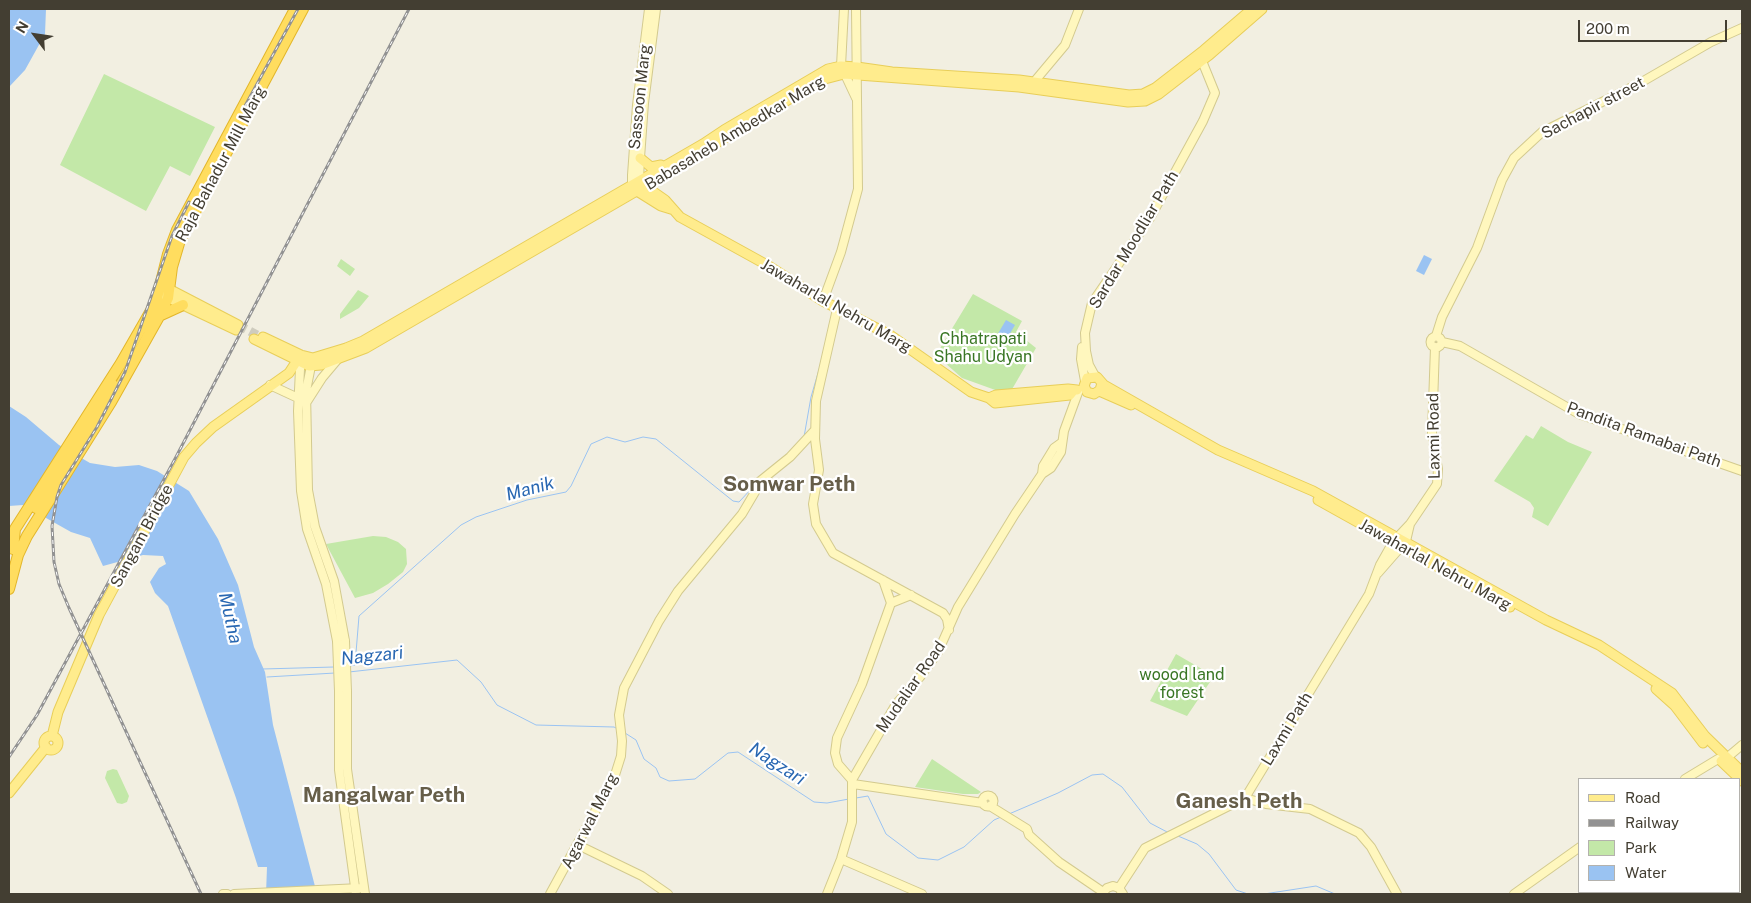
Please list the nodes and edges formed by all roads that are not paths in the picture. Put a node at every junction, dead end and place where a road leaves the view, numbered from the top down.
1 (295, 9) edge
2 (303, 9) edge
3 (649, 9) edge
4 (656, 9) edge
5 (844, 9) edge
6 (856, 9) edge
7 (1079, 9) edge
8 (1252, 9) edge
9 (1262, 9) edge
10 (1742, 28) edge
11 (1198, 59) junction
12 (842, 70) junction
13 (858, 70) junction
14 (1034, 85) junction
15 (251, 98) junction
16 (856, 98) junction
17 (640, 158) junction
18 (670, 164) junction
19 (638, 186) junction
20 (164, 291) junction
21 (823, 301) junction
22 (183, 305) junction
23 (837, 309) junction
24 (159, 316) junction
25 (255, 337) tunnel mouth
26 (1438, 342) junction
27 (128, 351) junction
28 (1084, 352) junction
29 (338, 359) junction
30 (301, 360) junction
31 (1098, 384) junction
32 (270, 385) junction
33 (115, 386) junction
34 (1081, 387) junction
35 (298, 398) junction
36 (105, 399) junction
37 (306, 405) junction
38 (815, 430) junction
39 (1742, 471) edge
40 (21, 532) junction
41 (1400, 541) junction
42 (9, 563) edge
43 (883, 580) junction
44 (9, 589) edge
45 (911, 595) junction
46 (334, 601) junction
47 (891, 603) junction
48 (958, 607) junction
49 (943, 613) junction
50 (954, 618) joint
51 (949, 630) junction
52 (343, 701) junction
53 (1742, 745) edge
54 (1722, 760) junction
55 (1735, 772) edge
56 (1687, 778) edge
57 (852, 784) junction
58 (9, 793) edge
59 (1245, 798) junction
60 (578, 845) junction
61 (1578, 848) edge
62 (841, 859) junction
63 (1085, 882) junction
64 (354, 891) edge
65 (365, 891) edge
66 (1121, 891) edge
67 (1102, 893) edge
68 (234, 894) edge
69 (550, 894) edge
70 (668, 894) edge
71 (827, 894) edge
72 (922, 894) edge
73 (1093, 894) edge
74 (1397, 894) edge
75 (1514, 894) edge

1 - 15 highway, Raja Bahadur Mill Marg
2 - 15 highway, Raja Bahadur Mill Marg
3 - 19 street, Sassoon Marg
4 - 17 street, Sassoon Marg
5 - 12 street
6 - 13 street
7 - 14 street
8 - 11 main road, Babasaheb Ambedkar Marg
9 - 11 main road, Babasaheb Ambedkar Marg
10 - 26 street, Sachapir street
11 - 14 main road, Babasaheb Ambedkar Marg
11 - 28 street, Sardar Moodliar Path
12 - 13 main road, Babasaheb Ambedkar Marg
12 - 16 street
12 - 18 main road, Babasaheb Ambedkar Marg
12 - 19 main road, Babasaheb Ambedkar Marg
13 - 14 main road, Babasaheb Ambedkar Marg
13 - 16 street
15 - 20 highway, Raja Bahadur Mill Marg
16 - 21 street
17 - 18 main road
17 - 19 street, Sassoon Marg
18 - 19 main road, Babasaheb Ambedkar Marg
19 - 21 main road, Jawaharlal Nehru Marg
19 - 29 main road, Babasaheb Ambedkar Marg
19 - 30 main road, Babasaheb Ambedkar Marg
20 - 22 main road
20 - 22 main road
20 - 24 highway, Raja Bahadur Mill Marg
20 - 27 highway, Raja Bahadur Mill Marg
21 - 23 main road, Jawaharlal Nehru Marg
22 - 24 highway
23 - 34 main road, Jawaharlal Nehru Marg
23 - 38 street
24 - 33 highway, Raja Bahadur Mill Marg
25 - 30 main road
26 - 39 street, Pandita Ramabai Path
26 - 41 street, Laxmi Road
27 - 33 highway, Raja Bahadur Mill Marg
27 - 36 highway, Raja Bahadur Mill Marg
28 - 31 street, Sardar Moodliar Path
28 - 34 street, Sardar Moodliar Path
29 - 30 main road, Babasaheb Ambedkar Marg
29 - 37 street
30 - 32 main road, Sangam Bridge
30 - 35 street
30 - 37 street
31 - 34 main road, Jawaharlal Nehru Marg
31 - 34 main road
31 - 41 main road, Jawaharlal Nehru Marg
32 - 35 street
32 - 58 main road, Sangam Bridge
33 - 36 highway, Raja Bahadur Mill Marg
34 - 48 street, Sardar Moodliar Path
35 - 46 street
36 - 40 highway
36 - 40 highway
37 - 46 street
38 - 43 street
38 - 60 street, Agarwal Marg
40 - 42 highway
40 - 44 highway
41 - 54 main road, Jawaharlal Nehru Marg
41 - 59 street, Laxmi Path
43 - 45 street
43 - 47 street
45 - 47 street
45 - 49 street
46 - 52 street, bridge
47 - 57 street
48 - 49 street
48 - 50 street, Sardar Moodliar Path
49 - 51 street
50 - 51 street, Mudaliar Road
51 - 57 street, Mudaliar Road
52 - 64 street
52 - 65 street
53 - 54 street
54 - 55 main road, Jawaharlal Nehru Marg
54 - 56 street
57 - 62 street
57 - 63 street
59 - 66 street
59 - 74 street
60 - 69 street, Agarwal Marg
60 - 70 street
61 - 75 street
62 - 71 street
62 - 72 street
63 - 67 street
63 - 73 street
64 - 65 street
64 - 68 street
66 - 67 street

